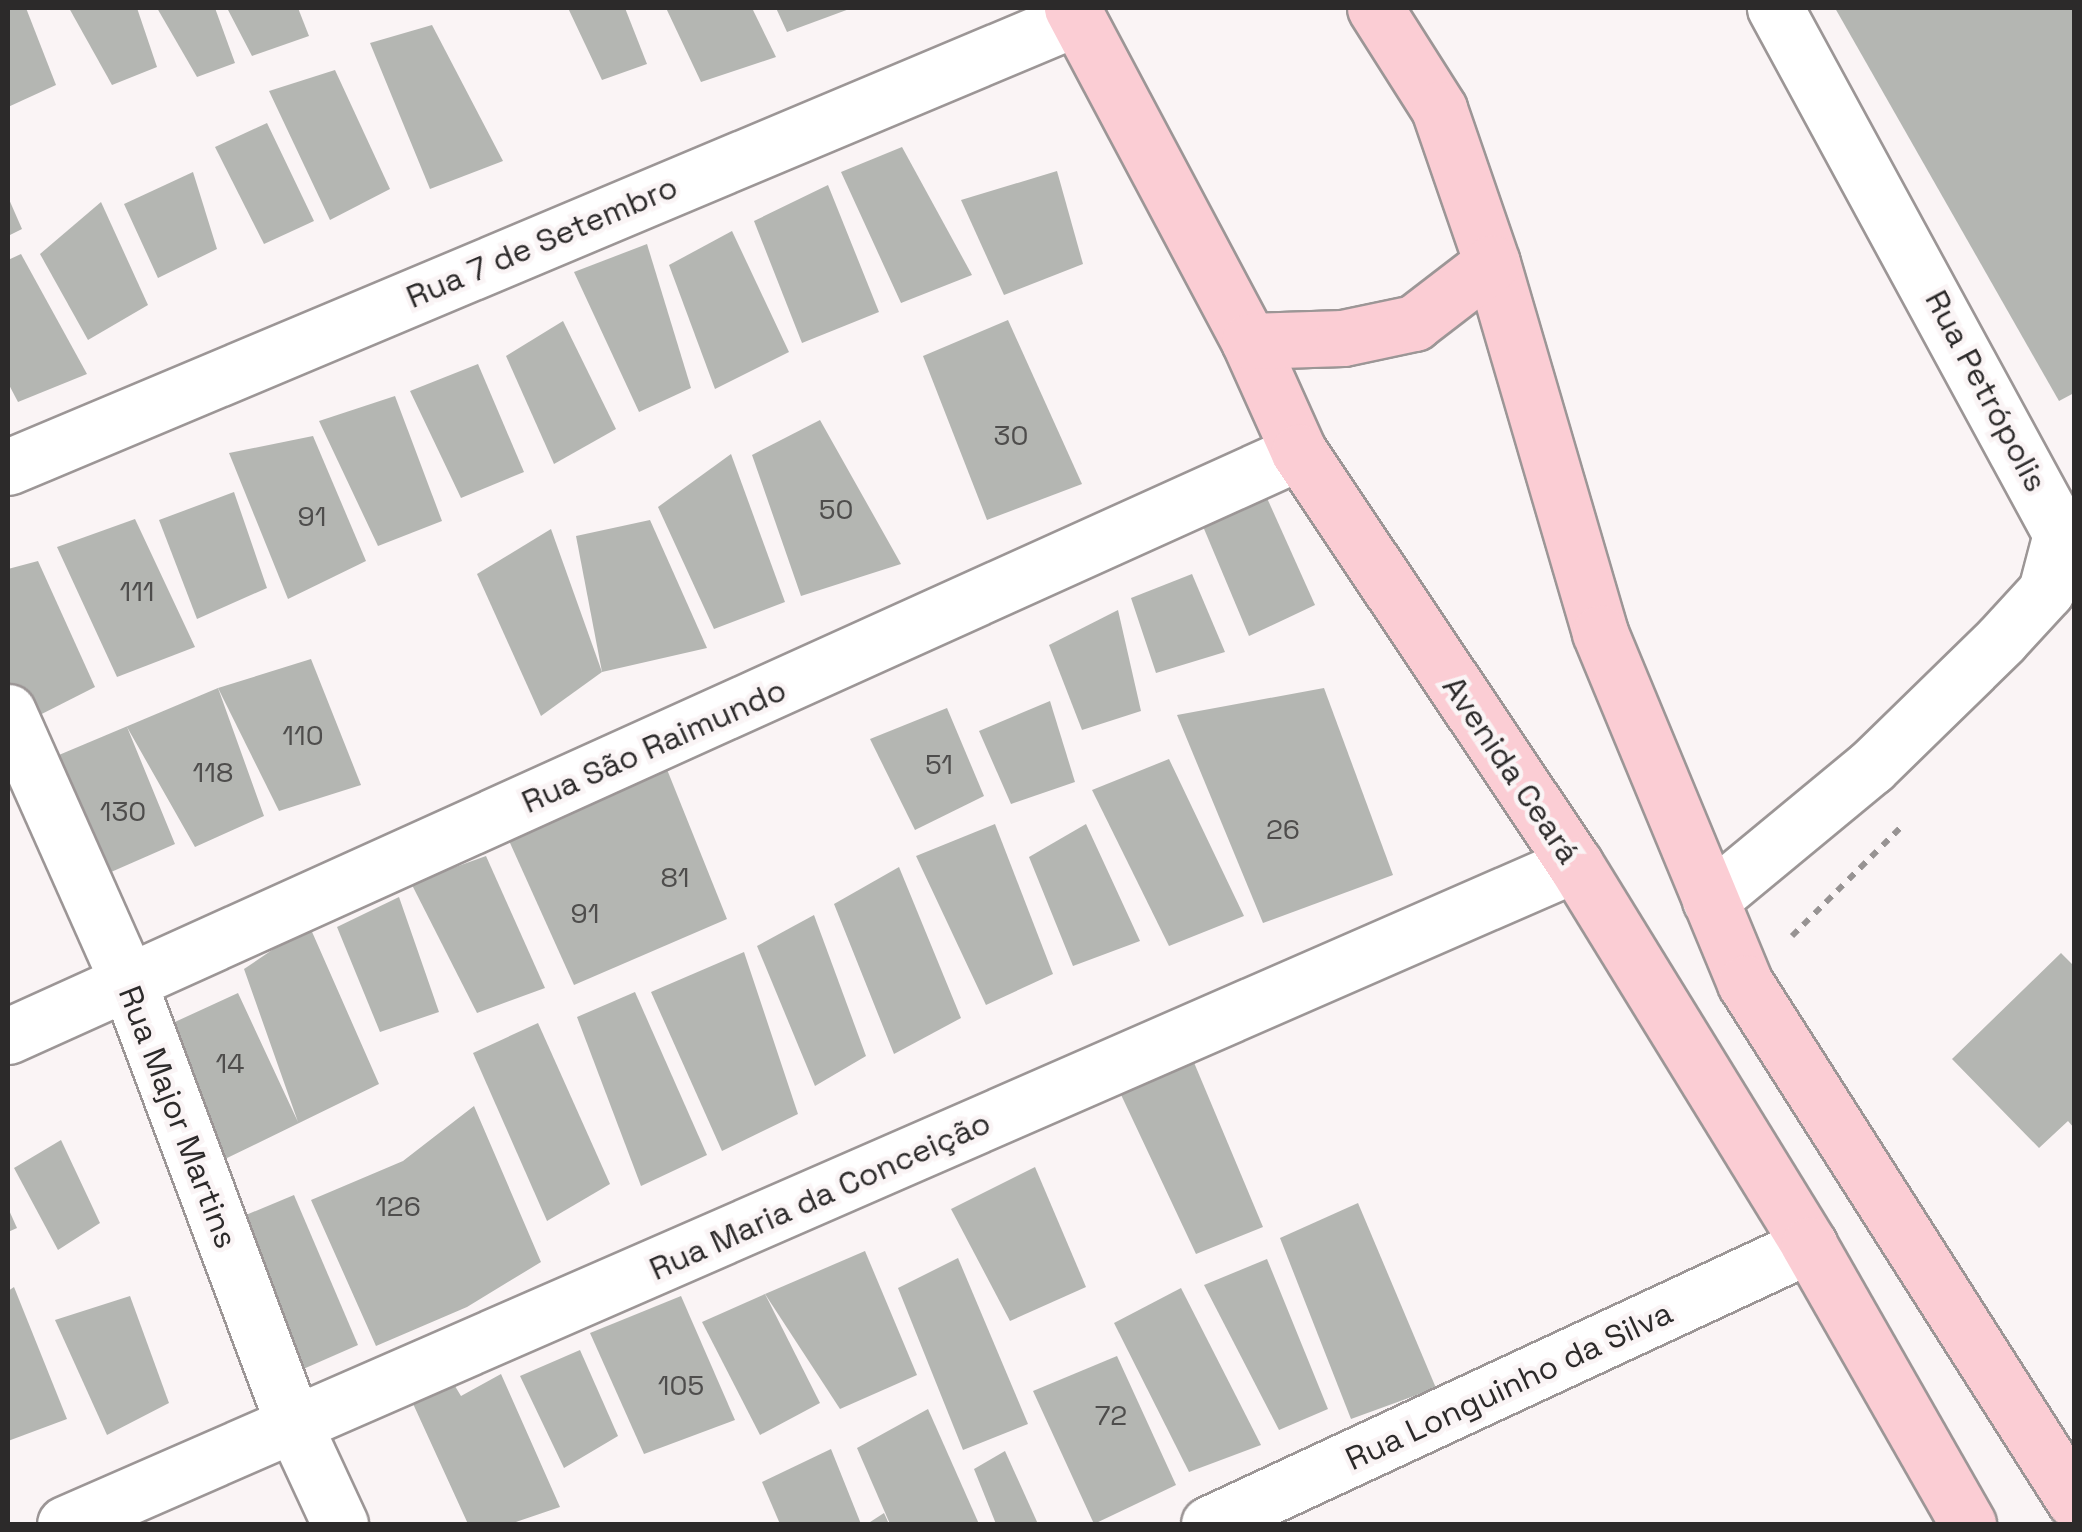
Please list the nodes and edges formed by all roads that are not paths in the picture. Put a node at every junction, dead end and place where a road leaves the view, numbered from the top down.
1 (1374, 8) edge
2 (1775, 8) edge
3 (1077, 11) edge
4 (1492, 263) junction
5 (1249, 342) junction
6 (1299, 452) junction
7 (8, 467) edge
8 (8, 712) edge
9 (1575, 864) junction
10 (1710, 900) junction
11 (129, 984) junction
12 (8, 1036) edge
13 (1809, 1244) junction
14 (295, 1427) junction
15 (2074, 1500) edge
16 (65, 1524) edge
17 (340, 1524) edge
18 (1209, 1524) edge
19 (1968, 1524) edge

1 - 4 main road
2 - 10 street, Rua Petrópolis
3 - 5 main road, Avenida Ceará
3 - 7 street, Rua 7 de Setembro
4 - 5 main road
4 - 10 main road
5 - 6 main road, Avenida Ceará
6 - 9 main road, Avenida Ceará
6 - 11 street, Rua São Raimundo
8 - 11 street, Rua Major Martins
9 - 13 main road, Avenida Ceará
9 - 14 street, Rua Maria da Conceição
10 - 15 main road
11 - 12 street, Rua São Raimundo
11 - 14 street, Rua Major Martins
13 - 18 street, Rua Longuinho da Silva
13 - 19 main road, Avenida Ceará
14 - 16 street, Rua Maria da Conceição
14 - 17 street, Rua Major Martins

